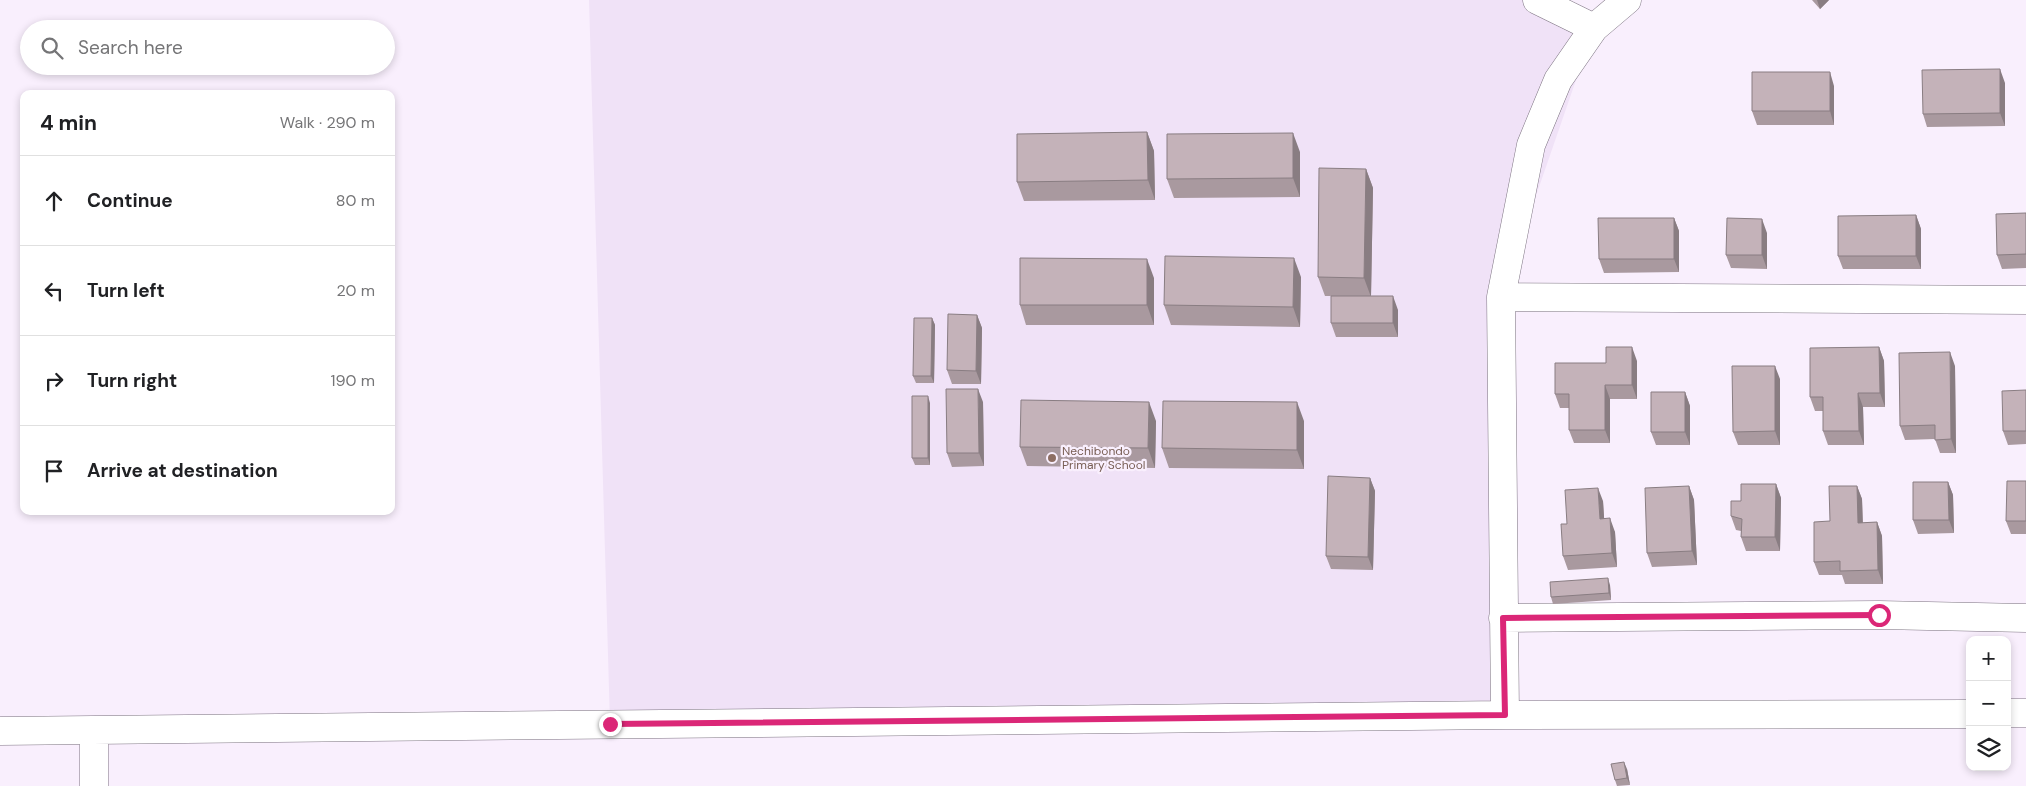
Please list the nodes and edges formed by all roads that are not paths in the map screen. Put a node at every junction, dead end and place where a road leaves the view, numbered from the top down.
1 (1537, 0) edge
2 (1626, 0) edge
3 (1594, 28) junction
4 (1501, 298) junction
5 (2026, 300) edge
6 (1503, 618) junction
7 (2026, 618) edge
8 (1966, 714) edge
9 (2011, 714) edge
10 (2026, 714) edge
11 (1505, 715) junction
12 (94, 730) junction
13 (0, 731) edge
14 (94, 786) edge

1 - 3 street
2 - 3 street
3 - 4 street
4 - 5 street
4 - 6 street
6 - 7 street
6 - 11 street
8 - 11 street
9 - 10 street
11 - 12 street
12 - 13 street
12 - 14 street

